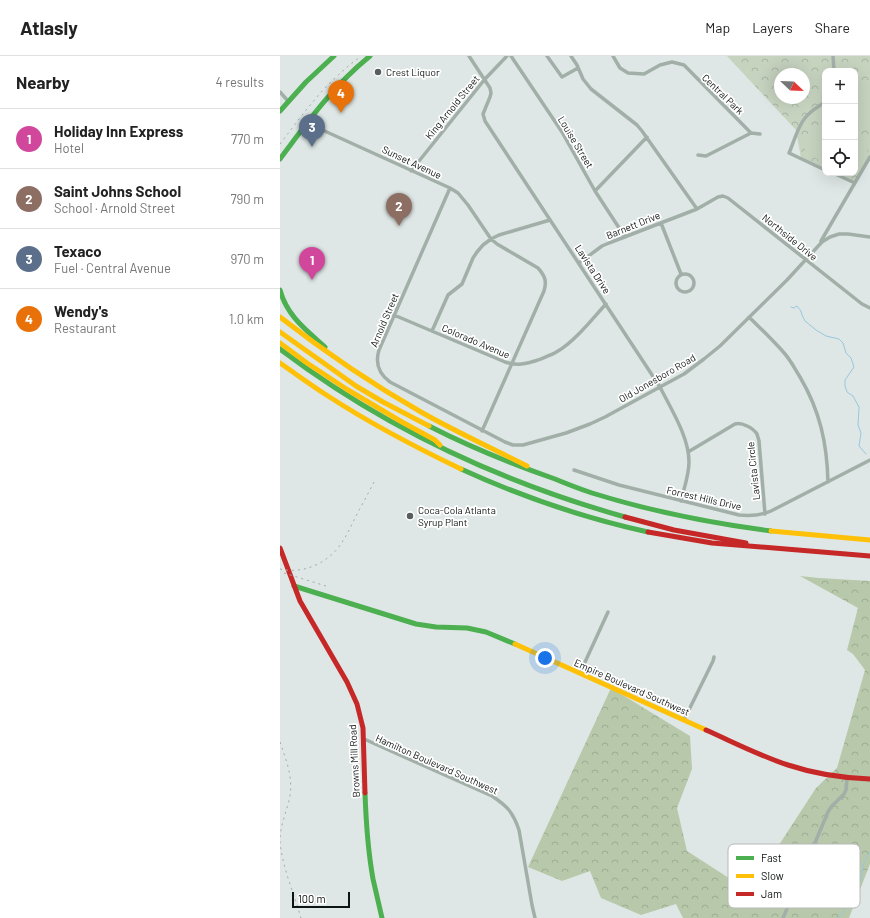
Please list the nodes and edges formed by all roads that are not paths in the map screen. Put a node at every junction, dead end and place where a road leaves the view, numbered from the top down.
1 (334, 56) edge
2 (370, 56) edge
3 (470, 56) edge
4 (507, 56) edge
5 (511, 56) edge
6 (547, 56) edge
7 (572, 56) edge
8 (613, 56) edge
9 (832, 56) edge
10 (578, 68) junction
11 (834, 68) edge
12 (485, 79) junction
13 (280, 92) edge
14 (288, 101) junction
15 (822, 104) edge
16 (280, 111) edge
17 (307, 123) junction
18 (751, 133) junction
19 (760, 134) dead end
20 (647, 137) junction
21 (698, 155) dead end
22 (870, 157) edge
23 (280, 159) edge
24 (822, 169) edge
25 (411, 171) junction
26 (840, 176) edge
27 (855, 183) junction
28 (450, 188) junction
29 (595, 191) junction
30 (697, 209) junction
31 (550, 220) junction
32 (661, 223) junction
33 (625, 236) junction
34 (870, 237) edge
35 (491, 239) junction
36 (822, 242) junction
37 (806, 260) junction
38 (579, 263) junction
39 (681, 274) junction
40 (280, 290) edge
41 (606, 304) junction
42 (870, 308) edge
43 (394, 315) junction
44 (280, 317) edge
45 (749, 317) junction
46 (432, 331) junction
47 (280, 332) edge
48 (280, 343) edge
49 (280, 349) edge
50 (280, 364) edge
51 (344, 364) junction
52 (511, 364) junction
53 (660, 387) junction
54 (482, 431) junction
55 (442, 448) junction
56 (688, 452) junction
57 (870, 460) edge
58 (574, 470) dead end
59 (548, 477) junction
60 (828, 482) junction
61 (681, 501) junction
62 (765, 514) junction
63 (870, 540) edge
64 (280, 548) edge
65 (786, 549) junction
66 (870, 556) edge
67 (294, 586) junction
68 (608, 612) dead end
69 (714, 657) dead end
70 (580, 673) junction
71 (684, 720) junction
72 (364, 739) junction
73 (847, 778) junction
74 (870, 779) edge
75 (814, 844) edge
76 (787, 908) edge
77 (382, 918) edge
78 (535, 918) edge
79 (783, 918) edge

1 - 14 main road
2 - 17 main road
3 - 12 street, Lavista Drive
4 - 12 street, King Arnold Street
5 - 29 street, Louise Street
6 - 10 street
7 - 10 street
8 - 18 street, Central Park
9 - 11 street
10 - 20 street
12 - 25 street, King Arnold Street
12 - 31 street, Lavista Drive
13 - 14 street
14 - 16 main road
15 - 24 street
17 - 23 main road
17 - 25 street, Sunset Avenue
18 - 19 street
18 - 21 street
20 - 29 street
20 - 30 street
22 - 27 street
25 - 28 street, Sunset Avenue
26 - 27 street
27 - 36 street
28 - 35 street, Sunset Avenue
28 - 43 street, Arnold Street
29 - 33 street, Louise Street
30 - 32 street, Barnett Drive
30 - 37 street, Northside Drive
31 - 35 street
31 - 38 street, Lavista Drive
32 - 33 street, Barnett Drive
32 - 39 street
33 - 38 street, Barnett Drive
34 - 36 street, Old Jonesboro Road
35 - 46 street
35 - 52 street
36 - 37 street, Old Jonesboro Road
37 - 42 street, Northside Drive
37 - 45 street, Old Jonesboro Road
38 - 41 street, Lavista Drive
39 - 39 street
40 - 51 main road
41 - 52 street, Colorado Avenue
41 - 53 street, Lavista Drive
43 - 46 street, Colorado Avenue
43 - 54 street, Arnold Street
44 - 51 main road
45 - 53 street, Old Jonesboro Road
45 - 60 street
46 - 52 street, Colorado Avenue
47 - 59 main road
48 - 55 main road
49 - 55 main road
50 - 65 main road
51 - 59 main road
52 - 54 street
53 - 54 street, Old Jonesboro Road
53 - 56 street, Lavista Drive
55 - 65 main road
56 - 61 street, Lavista Drive
56 - 62 street, Lavista Circle
57 - 60 street, Forrest Hills Drive
58 - 61 street, Forrest Hills Drive
59 - 63 main road
60 - 62 street, Forrest Hills Drive
61 - 62 street, Forrest Hills Drive
64 - 67 main road, Browns Mill Road
65 - 66 main road
67 - 70 main road, Empire Boulevard Southwest
67 - 72 main road, Browns Mill Road
68 - 70 street
69 - 71 street
70 - 71 main road, Empire Boulevard Southwest
71 - 73 main road, Empire Boulevard Southwest
72 - 77 main road, Browns Mill Road
72 - 78 street, Hamilton Boulevard Southwest
73 - 74 main road, Empire Boulevard Southwest
73 - 75 street
76 - 79 street

